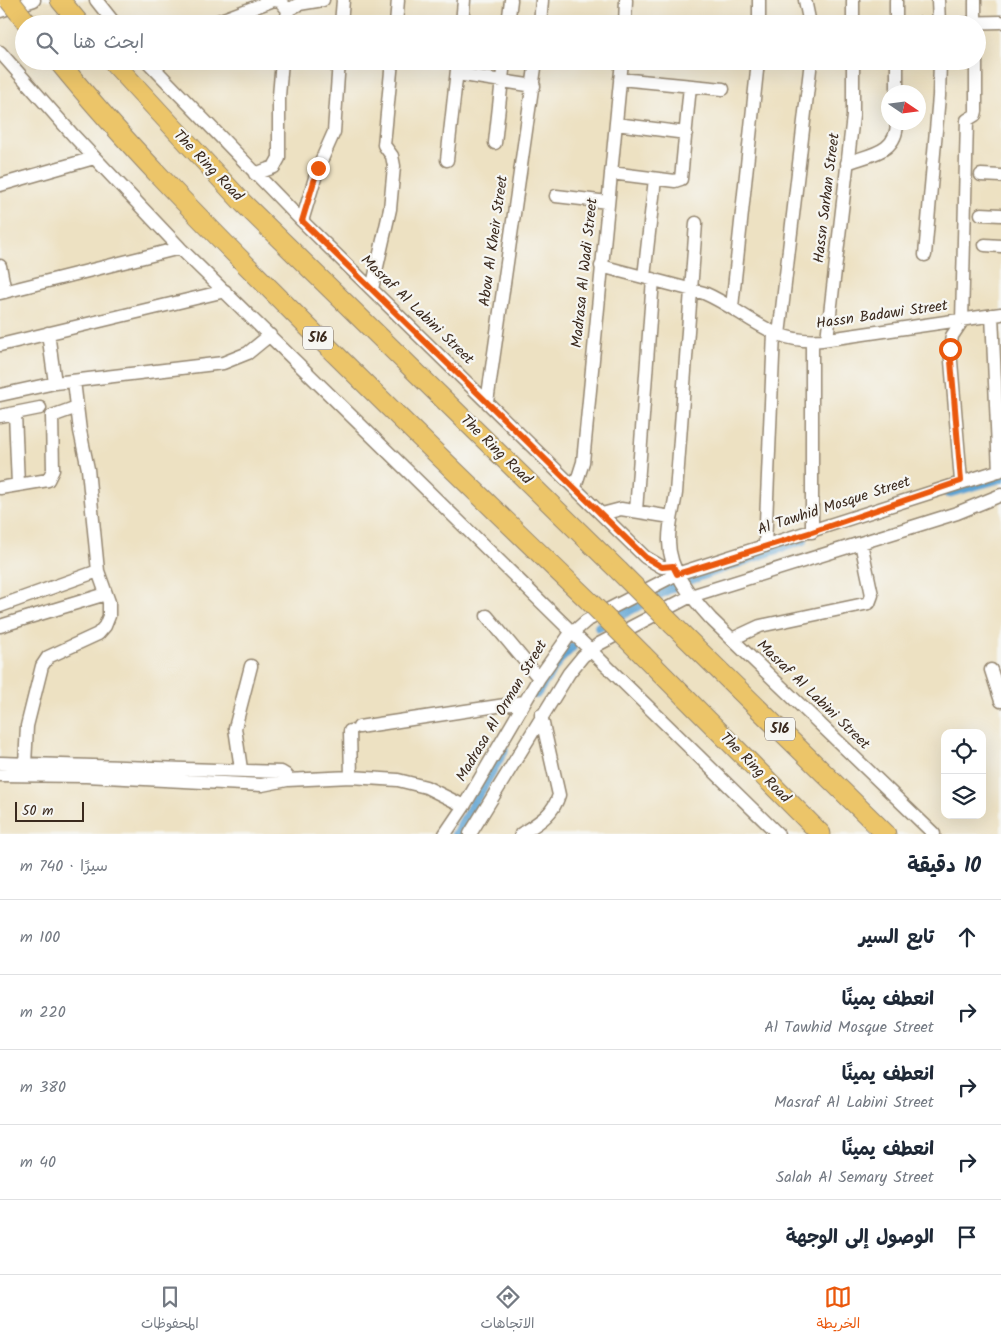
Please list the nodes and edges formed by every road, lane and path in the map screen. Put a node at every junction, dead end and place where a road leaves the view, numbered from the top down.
1 (10, 0) edge
2 (34, 0) edge
3 (96, 0) edge
4 (324, 0) edge
5 (339, 0) edge
6 (398, 0) edge
7 (464, 0) edge
8 (511, 0) edge
9 (542, 0) edge
10 (626, 0) edge
11 (759, 0) edge
12 (805, 0) edge
13 (853, 0) edge
14 (896, 0) edge
15 (938, 0) edge
16 (974, 0) edge
17 (61, 1) edge
18 (0, 10) edge
19 (288, 10) junction
20 (21, 15) edge
21 (73, 15) edge
22 (108, 15) edge
23 (234, 15) edge
24 (287, 15) edge
25 (341, 15) edge
26 (397, 15) edge
27 (463, 15) edge
28 (509, 15) edge
29 (541, 15) edge
30 (625, 15) edge
31 (759, 15) edge
32 (808, 15) edge
33 (853, 15) edge
34 (896, 15) edge
35 (939, 15) edge
36 (975, 15) edge
37 (1001, 22) edge
38 (986, 23) edge
39 (0, 52) edge
40 (15, 69) edge
41 (16, 70) edge
42 (66, 70) edge
43 (120, 70) edge
44 (156, 70) edge
45 (281, 70) edge
46 (338, 70) edge
47 (391, 70) edge
48 (457, 70) edge
49 (464, 70) edge
50 (503, 70) edge
51 (535, 70) edge
52 (621, 70) edge
53 (757, 70) edge
54 (810, 70) edge
55 (853, 70) edge
56 (896, 70) edge
57 (940, 70) edge
58 (976, 70) edge
59 (620, 79) junction
60 (502, 81) junction
61 (897, 85) edge
62 (534, 86) junction
63 (690, 86) junction
64 (724, 88) dead end
65 (616, 124) junction
66 (896, 130) edge
67 (686, 134) junction
68 (495, 143) dead end
69 (94, 158) junction
70 (447, 160) dead end
71 (847, 163) junction
72 (611, 173) junction
73 (255, 174) junction
74 (982, 175) dead end
75 (1001, 176) edge
76 (654, 178) junction
77 (0, 185) edge
78 (556, 196) dead end
79 (608, 202) junction
80 (981, 214) dead end
81 (1001, 215) edge
82 (302, 221) junction
83 (696, 223) dead end
84 (985, 245) dead end
85 (1001, 246) edge
86 (180, 248) junction
87 (925, 255) dead end
88 (0, 266) edge
89 (601, 266) junction
90 (649, 278) junction
91 (372, 289) junction
92 (690, 289) junction
93 (225, 291) junction
94 (3, 293) edge
95 (732, 307) junction
96 (997, 314) edge
97 (962, 321) junction
98 (48, 333) junction
99 (776, 334) junction
100 (270, 335) junction
101 (827, 339) junction
102 (812, 341) junction
103 (0, 345) edge
104 (74, 380) junction
105 (56, 383) junction
106 (0, 395) edge
107 (487, 402) junction
108 (77, 407) junction
109 (40, 408) dead end
110 (15, 413) junction
111 (0, 416) edge
112 (1000, 470) edge
113 (961, 481) junction
114 (18, 485) junction
115 (575, 487) junction
116 (0, 488) edge
117 (1001, 496) edge
118 (636, 511) junction
119 (602, 514) junction
120 (671, 517) junction
121 (812, 532) junction
122 (861, 543) junction
123 (765, 546) junction
124 (675, 570) junction
125 (98, 571) junction
126 (106, 594) junction
127 (691, 596) junction
128 (0, 606) edge
129 (487, 616) dead end
130 (0, 626) edge
131 (573, 631) junction
132 (732, 640) junction
133 (592, 649) junction
134 (251, 666) dead end
135 (991, 670) dead end
136 (539, 678) junction
137 (1001, 701) edge
138 (524, 702) junction
139 (541, 715) junction
140 (0, 763) edge
141 (25, 764) junction
142 (241, 769) junction
143 (0, 775) edge
144 (351, 777) junction
145 (288, 780) junction
146 (464, 806) junction
147 (445, 834) edge
148 (470, 834) edge
149 (521, 834) edge
150 (778, 834) edge
151 (820, 834) edge
152 (886, 834) edge
153 (934, 834) edge

1 - 20 highway, bridge
2 - 18 street
3 - 22 street
4 - 19 street
5 - 25 street
6 - 26 street
7 - 27 street
8 - 28 street
9 - 29 street
10 - 30 street
11 - 31 street
12 - 32 street
13 - 33 street
14 - 34 street
15 - 35 street
16 - 36 street
17 - 21 highway
19 - 23 street
19 - 24 street
37 - 38 street
39 - 40 street
41 - 69 street
42 - 151 highway, The Ring Road / 516, bridge
43 - 152 highway, The Ring Road / 516, bridge
44 - 73 street, Masraf Al Labini Street
45 - 73 street
46 - 82 street
47 - 91 street
48 - 70 street
49 - 60 street
50 - 60 street
51 - 62 street, Abou Al Kheir Street
52 - 59 street, Madrasa Al Wadi Street
53 - 95 street
54 - 99 street
55 - 71 street, Hassn Sarhan Street
56 - 61 street
57 - 87 street
58 - 97 street
59 - 63 street
59 - 65 street, Madrasa Al Wadi Street
60 - 62 street
60 - 68 street
62 - 107 street, Abou Al Kheir Street
63 - 64 street
63 - 67 street
65 - 67 street
65 - 72 street, Madrasa Al Wadi Street
66 - 71 street
67 - 76 street
69 - 77 street
69 - 86 street
71 - 101 street, Hassn Sarhan Street
72 - 76 street
72 - 79 street, Madrasa Al Wadi Street
73 - 82 street, Masraf Al Labini Street
74 - 75 street
76 - 90 street
78 - 79 street
79 - 89 street, Madrasa Al Wadi Street
80 - 81 street
82 - 91 street, Masraf Al Labini Street
83 - 92 street
84 - 85 street
86 - 93 street
86 - 94 street
88 - 94 street
89 - 90 street, Hassn Badawi Street
89 - 115 street, Madrasa Al Wadi Street
90 - 92 street, Hassn Badawi Street
90 - 118 street
91 - 107 street, Masraf Al Labini Street
92 - 95 street, Hassn Badawi Street
92 - 120 street
93 - 98 street
93 - 100 street
95 - 99 street, Hassn Badawi Street
96 - 97 street, Hassn Badawi Street
96 - 112 street
97 - 101 street, Hassn Badawi Street
97 - 113 street
98 - 103 street
98 - 105 street
99 - 102 street, Hassn Badawi Street
99 - 123 street
100 - 104 street
100 - 131 street
101 - 102 street, Hassn Badawi Street
102 - 121 street
104 - 105 street
104 - 108 street
105 - 106 street
107 - 115 street, Masraf Al Labini Street
108 - 114 street
108 - 125 street
109 - 110 street
110 - 111 street
110 - 114 street
112 - 113 street, Al Tawhid Mosque Street
113 - 121 street, Al Tawhid Mosque Street
114 - 116 street
115 - 119 street, Masraf Al Labini Street
117 - 122 street
118 - 119 street
118 - 120 street
119 - 124 street, Masraf Al Labini Street
120 - 124 street
121 - 123 street, Al Tawhid Mosque Street
122 - 127 street
122 - 132 street
123 - 124 street, Al Tawhid Mosque Street
124 - 127 street, Masraf Al Labini Street
124 - 131 street, Madrasa Al Orman Street
125 - 126 street
125 - 128 street
126 - 130 street
126 - 141 street
127 - 132 street, Masraf Al Labini Street
127 - 133 street
129 - 136 street
131 - 133 street
131 - 136 street, Madrasa Al Orman Street
132 - 153 street, Masraf Al Labini Street
133 - 139 street
133 - 150 street
134 - 142 street
135 - 137 street
136 - 138 street, Madrasa Al Orman Street
138 - 144 street
138 - 146 street, Madrasa Al Orman Street
139 - 148 street
139 - 149 street
140 - 141 street
141 - 142 street
142 - 145 street
143 - 145 street
144 - 145 street
144 - 146 street
146 - 147 street, Madrasa Al Orman Street

